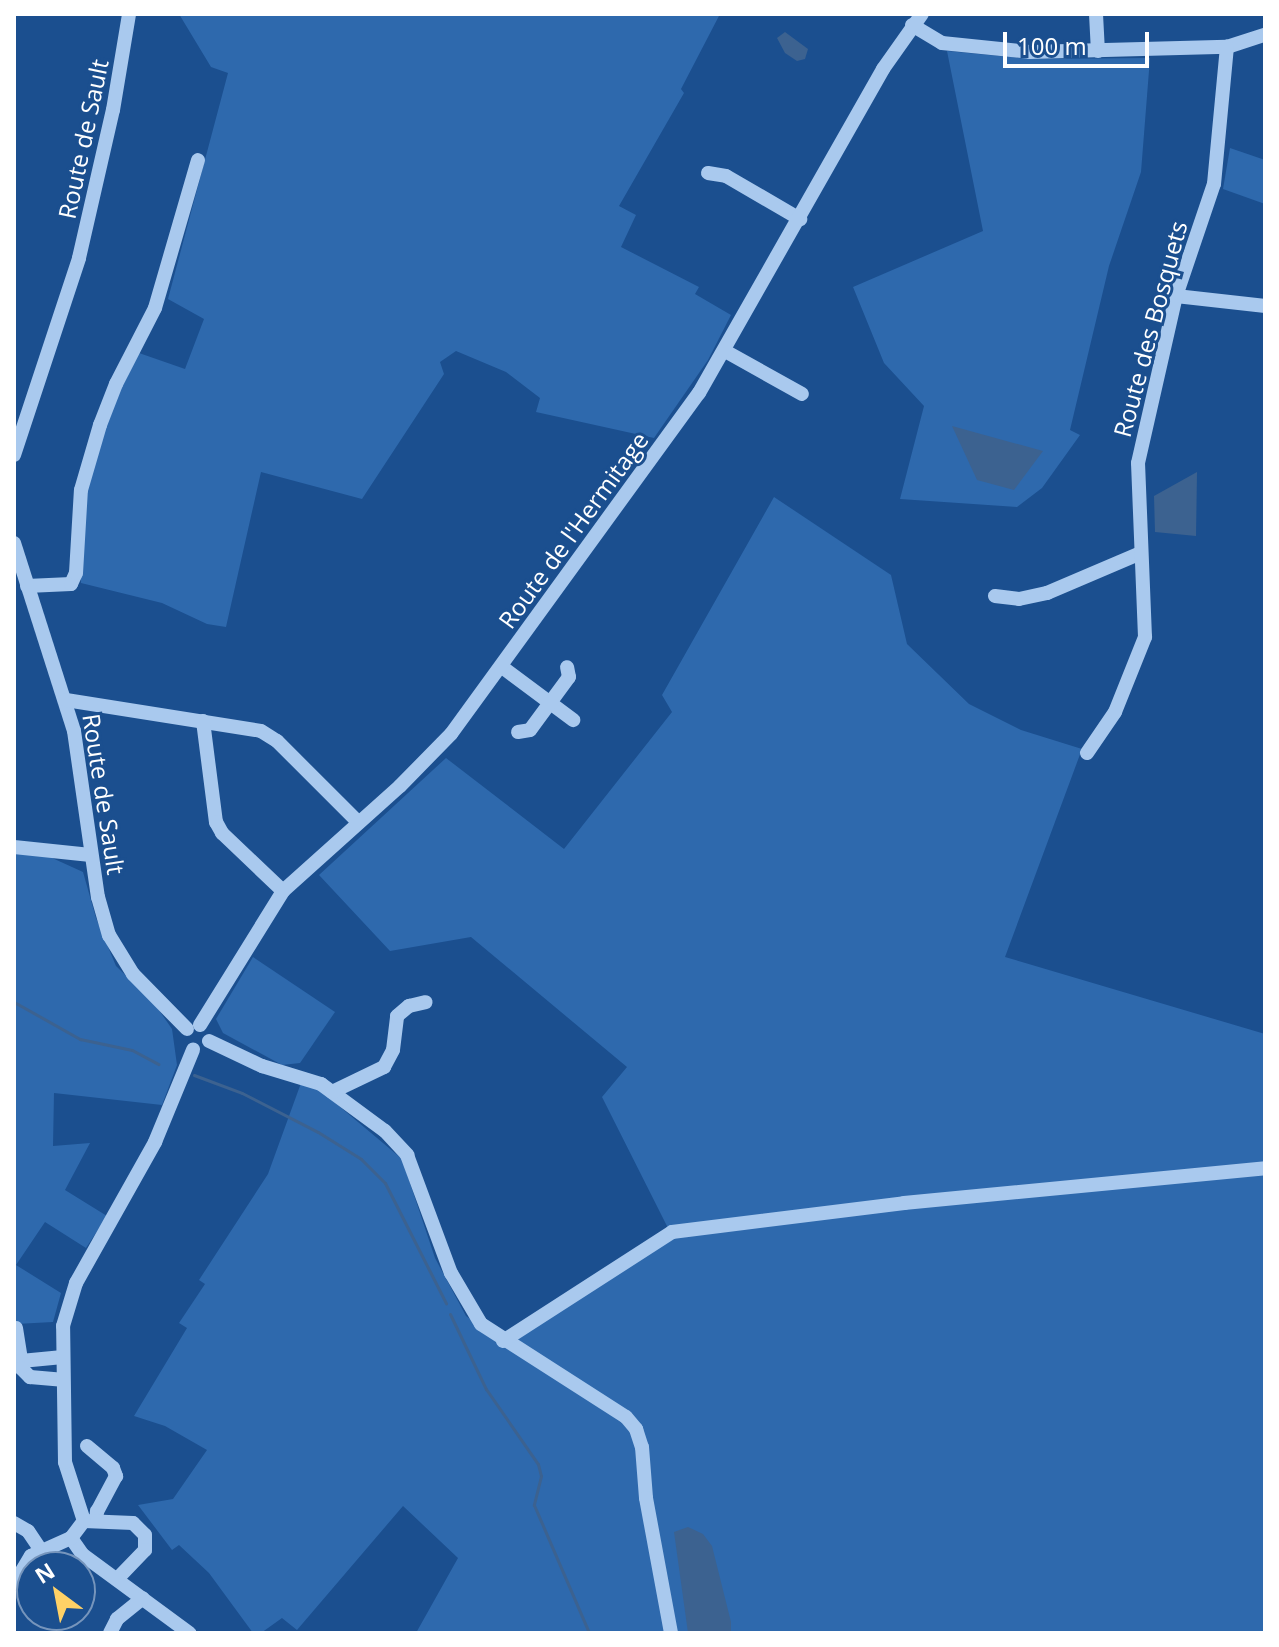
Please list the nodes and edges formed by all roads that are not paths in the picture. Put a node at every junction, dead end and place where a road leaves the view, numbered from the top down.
1 (129, 14) edge
2 (1096, 14) edge
3 (917, 19) edge
4 (1265, 35) edge
5 (1227, 47) junction
6 (1098, 51) junction
7 (198, 160) dead end
8 (708, 173) dead end
9 (800, 219) junction
10 (1176, 296) junction
11 (1265, 306) edge
12 (725, 351) junction
13 (802, 394) dead end
14 (14, 455) edge
15 (14, 543) edge
16 (1141, 553) junction
17 (27, 586) junction
18 (995, 596) dead end
19 (502, 667) junction
20 (567, 667) dead end
21 (66, 700) junction
22 (550, 702) junction
23 (573, 720) dead end
24 (203, 721) junction
25 (518, 732) dead end
26 (1087, 753) dead end
27 (358, 822) junction
28 (14, 847) edge
29 (91, 855) junction
30 (283, 891) junction
31 (426, 1002) dead end
32 (193, 1027) junction
33 (209, 1041) junction
34 (193, 1050) junction
35 (332, 1092) junction
36 (1265, 1168) edge
37 (16, 1328) edge
38 (503, 1341) junction
39 (63, 1357) junction
40 (21, 1361) junction
41 (62, 1380) junction
42 (87, 1446) dead end
43 (90, 1521) junction
44 (14, 1523) edge
45 (71, 1538) junction
46 (41, 1550) junction
47 (117, 1579) junction
48 (14, 1584) edge
49 (143, 1598) junction
50 (110, 1633) edge
51 (189, 1633) edge
52 (671, 1633) edge

1 - 14 street, Route de Sault
2 - 6 street
3 - 6 street
3 - 9 street, Route de l'Hermitage
4 - 5 street
5 - 6 street
5 - 10 street, Route des Bosquets
7 - 17 street
8 - 9 street
9 - 12 street, Route de l'Hermitage
10 - 11 street
10 - 16 street, Route des Bosquets
12 - 13 street
12 - 19 street, Route de l'Hermitage
15 - 17 street, Route de Sault
16 - 18 street
16 - 26 street, Route des Bosquets
17 - 21 street, Route de Sault
19 - 22 street
19 - 27 street, Route de l'Hermitage
20 - 22 street
21 - 24 street
21 - 29 street, Route de Sault
22 - 23 street
22 - 25 street
24 - 27 street
24 - 30 street
27 - 30 street, Route de l'Hermitage
28 - 29 street
29 - 32 street, Route de Sault
30 - 32 street, Route de l'Hermitage
31 - 35 street
32 - 33 street
32 - 34 street
33 - 34 street
33 - 35 street
34 - 39 street
35 - 38 street
36 - 38 street
37 - 40 street
38 - 52 street
39 - 40 street
39 - 41 street
40 - 41 street
41 - 43 street
42 - 43 street
43 - 45 street
43 - 47 street
44 - 46 street
45 - 46 street
45 - 47 street
46 - 48 street
47 - 49 street
49 - 50 street
49 - 51 street

